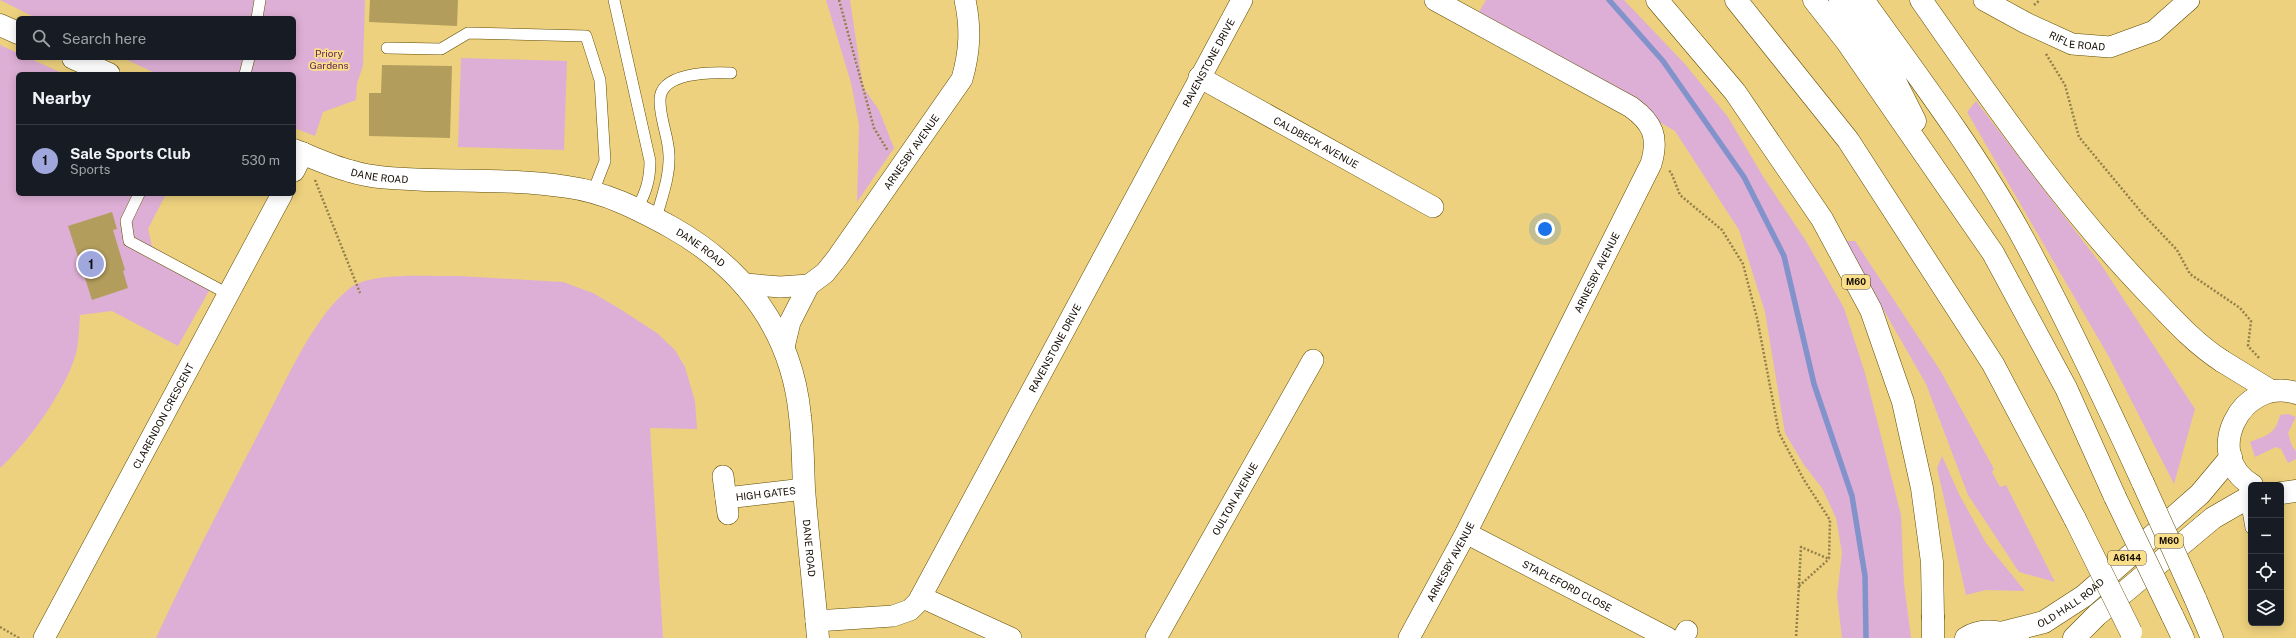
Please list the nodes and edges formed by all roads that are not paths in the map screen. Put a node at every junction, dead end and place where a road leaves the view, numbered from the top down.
1 (260, 0) edge
2 (614, 0) edge
3 (965, 0) edge
4 (1242, 0) edge
5 (1435, 0) edge
6 (1657, 0) edge
7 (1736, 0) edge
8 (1814, 0) edge
9 (1840, 0) edge
10 (1863, 0) edge
11 (1921, 0) edge
12 (1984, 0) edge
13 (2189, 0) edge
14 (257, 16) edge
15 (0, 25) edge
16 (16, 32) edge
17 (387, 48) dead end
18 (78, 60) edge
19 (249, 60) edge
20 (104, 72) edge
21 (246, 72) edge
22 (731, 73) dead end
23 (1199, 77) junction
24 (297, 158) edge
25 (1949, 189) junction
26 (593, 192) junction
27 (138, 196) edge
28 (281, 196) edge
29 (1433, 207) dead end
30 (637, 209) junction
31 (656, 219) junction
32 (745, 284) junction
33 (808, 285) junction
34 (228, 294) junction
35 (784, 347) junction
36 (1313, 360) dead end
37 (2271, 391) junction
38 (2296, 393) edge
39 (2231, 457) junction
40 (723, 476) dead end
41 (804, 489) junction
42 (2248, 490) edge
43 (2296, 491) edge
44 (2284, 493) edge
45 (2248, 494) edge
46 (1466, 533) junction
47 (921, 597) junction
48 (1933, 627) edge
49 (817, 630) edge
50 (2012, 635) edge
51 (2132, 635) edge
52 (44, 638) edge
53 (1011, 638) edge
54 (1156, 638) edge
55 (1409, 638) edge
56 (1668, 638) edge
57 (1966, 638) edge
58 (2074, 638) edge
59 (2183, 638) edge
60 (2212, 638) edge

1 - 14 lane
2 - 30 lane
3 - 33 street, ARNESBY AVENUE
4 - 23 street, RAVENSTONE DRIVE
5 - 46 street, ARNESBY AVENUE
6 - 48 main road, M60
7 - 51 main road, bridge
8 - 25 main road, M60
9 - 25 main road, M60
10 - 60 main road, M60, bridge
11 - 37 main road
12 - 13 street, RIFLE ROAD
15 - 16 main road
17 - 26 lane
18 - 20 main road
19 - 21 lane
22 - 31 lane
23 - 29 street, CALDBECK AVENUE
23 - 47 street, RAVENSTONE DRIVE
24 - 26 main road, DANE ROAD
25 - 59 main road, M60, bridge
26 - 30 main road, DANE ROAD
27 - 34 lane
28 - 34 street, CLARENDON CRESCENT
30 - 31 main road, DANE ROAD
31 - 32 main road, DANE ROAD
32 - 33 street
32 - 35 main road, DANE ROAD
33 - 35 street, ARNESBY AVENUE
34 - 52 street, CLARENDON CRESCENT
35 - 41 main road, DANE ROAD
36 - 54 street, OULTON AVENUE
37 - 38 main road
37 - 39 main road
39 - 42 main road
39 - 50 main road, OLD HALL ROAD / A6144
40 - 41 street, HIGH GATES
41 - 49 main road, DANE ROAD
43 - 44 main road
45 - 58 main road, A6144
46 - 55 street, ARNESBY AVENUE
46 - 56 street, STAPLEFORD CLOSE
47 - 49 street, RAVENSTONE DRIVE
47 - 53 street
50 - 57 main road, OLD HALL ROAD

